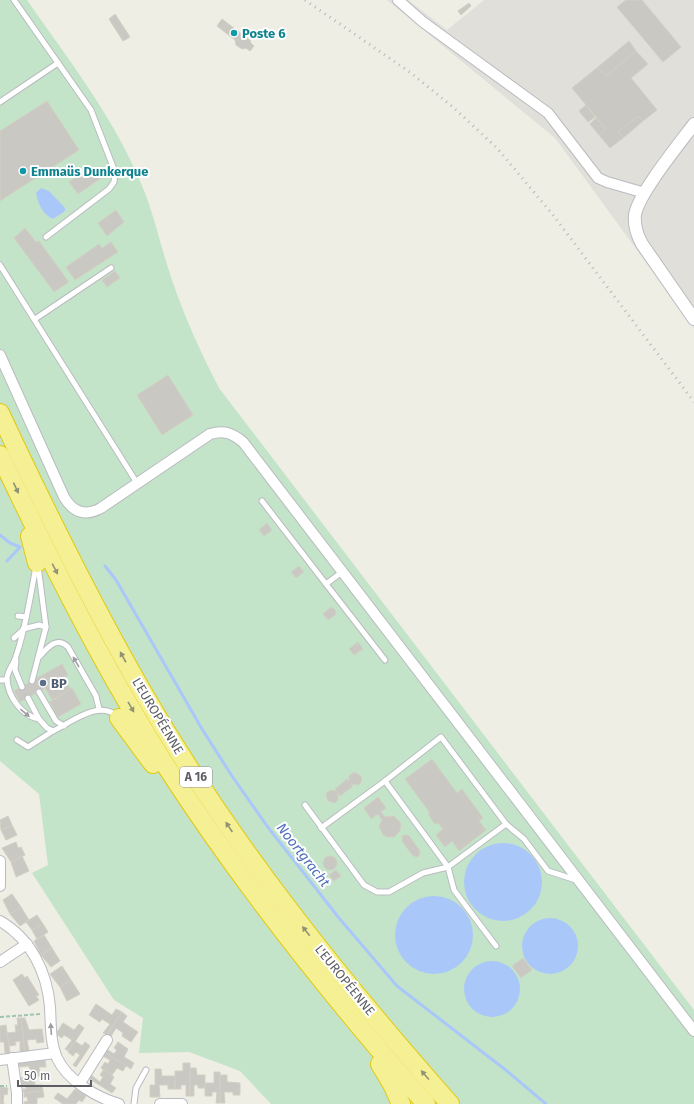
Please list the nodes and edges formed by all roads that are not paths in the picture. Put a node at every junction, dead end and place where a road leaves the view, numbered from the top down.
1 (14, 0) edge
2 (398, 0) edge
3 (58, 63) junction
4 (0, 102) edge
5 (694, 124) edge
6 (645, 193) junction
7 (46, 237) dead end
8 (0, 265) edge
9 (111, 268) dead end
10 (35, 319) junction
11 (694, 319) edge
12 (0, 355) edge
13 (0, 413) edge
14 (0, 455) edge
15 (137, 483) junction
16 (262, 501) dead end
17 (31, 521) junction
18 (37, 563) junction
19 (342, 572) junction
20 (326, 584) junction
21 (18, 616) dead end
22 (26, 617) junction
23 (46, 627) junction
24 (23, 630) junction
25 (14, 638) dead end
26 (39, 656) junction
27 (16, 657) junction
28 (385, 660) dead end
29 (0, 680) edge
30 (7, 680) junction
31 (32, 681) dead end
32 (22, 687) dead end
33 (39, 692) dead end
34 (28, 698) dead end
35 (99, 709) junction
36 (119, 718) joint
37 (39, 719) junction
38 (64, 726) junction
39 (53, 731) junction
40 (17, 740) dead end
41 (385, 781) junction
42 (305, 805) dead end
43 (506, 824) junction
44 (321, 828) junction
45 (0, 861) edge
46 (448, 867) junction
47 (579, 880) junction
48 (249, 885) junction
49 (0, 886) edge
50 (0, 921) edge
51 (27, 944) junction
52 (496, 946) dead end
53 (296, 948) junction
54 (0, 962) edge
55 (694, 1031) edge
56 (107, 1040) dead end
57 (55, 1053) junction
58 (12, 1058) junction
59 (0, 1060) edge
60 (146, 1070) dead end
61 (80, 1083) junction
62 (99, 1100) edge
63 (17, 1104) edge
64 (119, 1104) edge
65 (134, 1104) edge
66 (161, 1104) edge
67 (182, 1104) edge
68 (401, 1104) edge
69 (426, 1104) edge
70 (450, 1104) edge

1 - 3 lane
2 - 6 street
3 - 4 lane
3 - 7 lane
5 - 6 street
6 - 11 street
8 - 10 lane
9 - 10 lane
10 - 15 lane
12 - 15 street
70 -> 13 highway, L'EUROPÉENNE / A 16
14 -> 17 highway, L'EUROPÉENNE / A 16
15 - 19 street
16 - 20 lane
17 - 18 highway
17 -> 48 highway, L'EUROPÉENNE / A 16
18 - 22 lane
18 - 23 lane
19 - 20 lane
19 - 47 street
20 - 28 lane
21 - 22 lane
22 - 24 lane
23 - 24 lane
23 - 26 lane
24 - 25 lane
24 - 27 lane
26 - 31 lane
35 -> 26 lane
27 - 30 lane
27 - 32 lane
29 - 30 lane
30 -> 37 lane
33 - 38 lane
34 - 37 lane
35 - 36 lane
35 - 38 lane
36 - 48 highway
37 - 39 lane
38 - 39 lane
39 - 40 lane
41 - 43 lane
41 - 44 lane
41 - 46 lane
42 - 44 lane
43 - 46 lane
43 - 47 lane
44 - 46 lane
45 - 49 street
46 - 52 lane
47 - 55 street
48 - 53 highway, L'EUROPÉENNE / A 16
50 - 51 street
51 - 54 street
57 -> 51 street
53 - 68 highway
53 - 69 highway, L'EUROPÉENNE / A 16
56 - 61 street
57 - 58 street
57 - 61 street
58 - 59 street
58 - 63 street
60 - 65 lane
61 - 62 street
62 - 64 street
66 - 67 street

